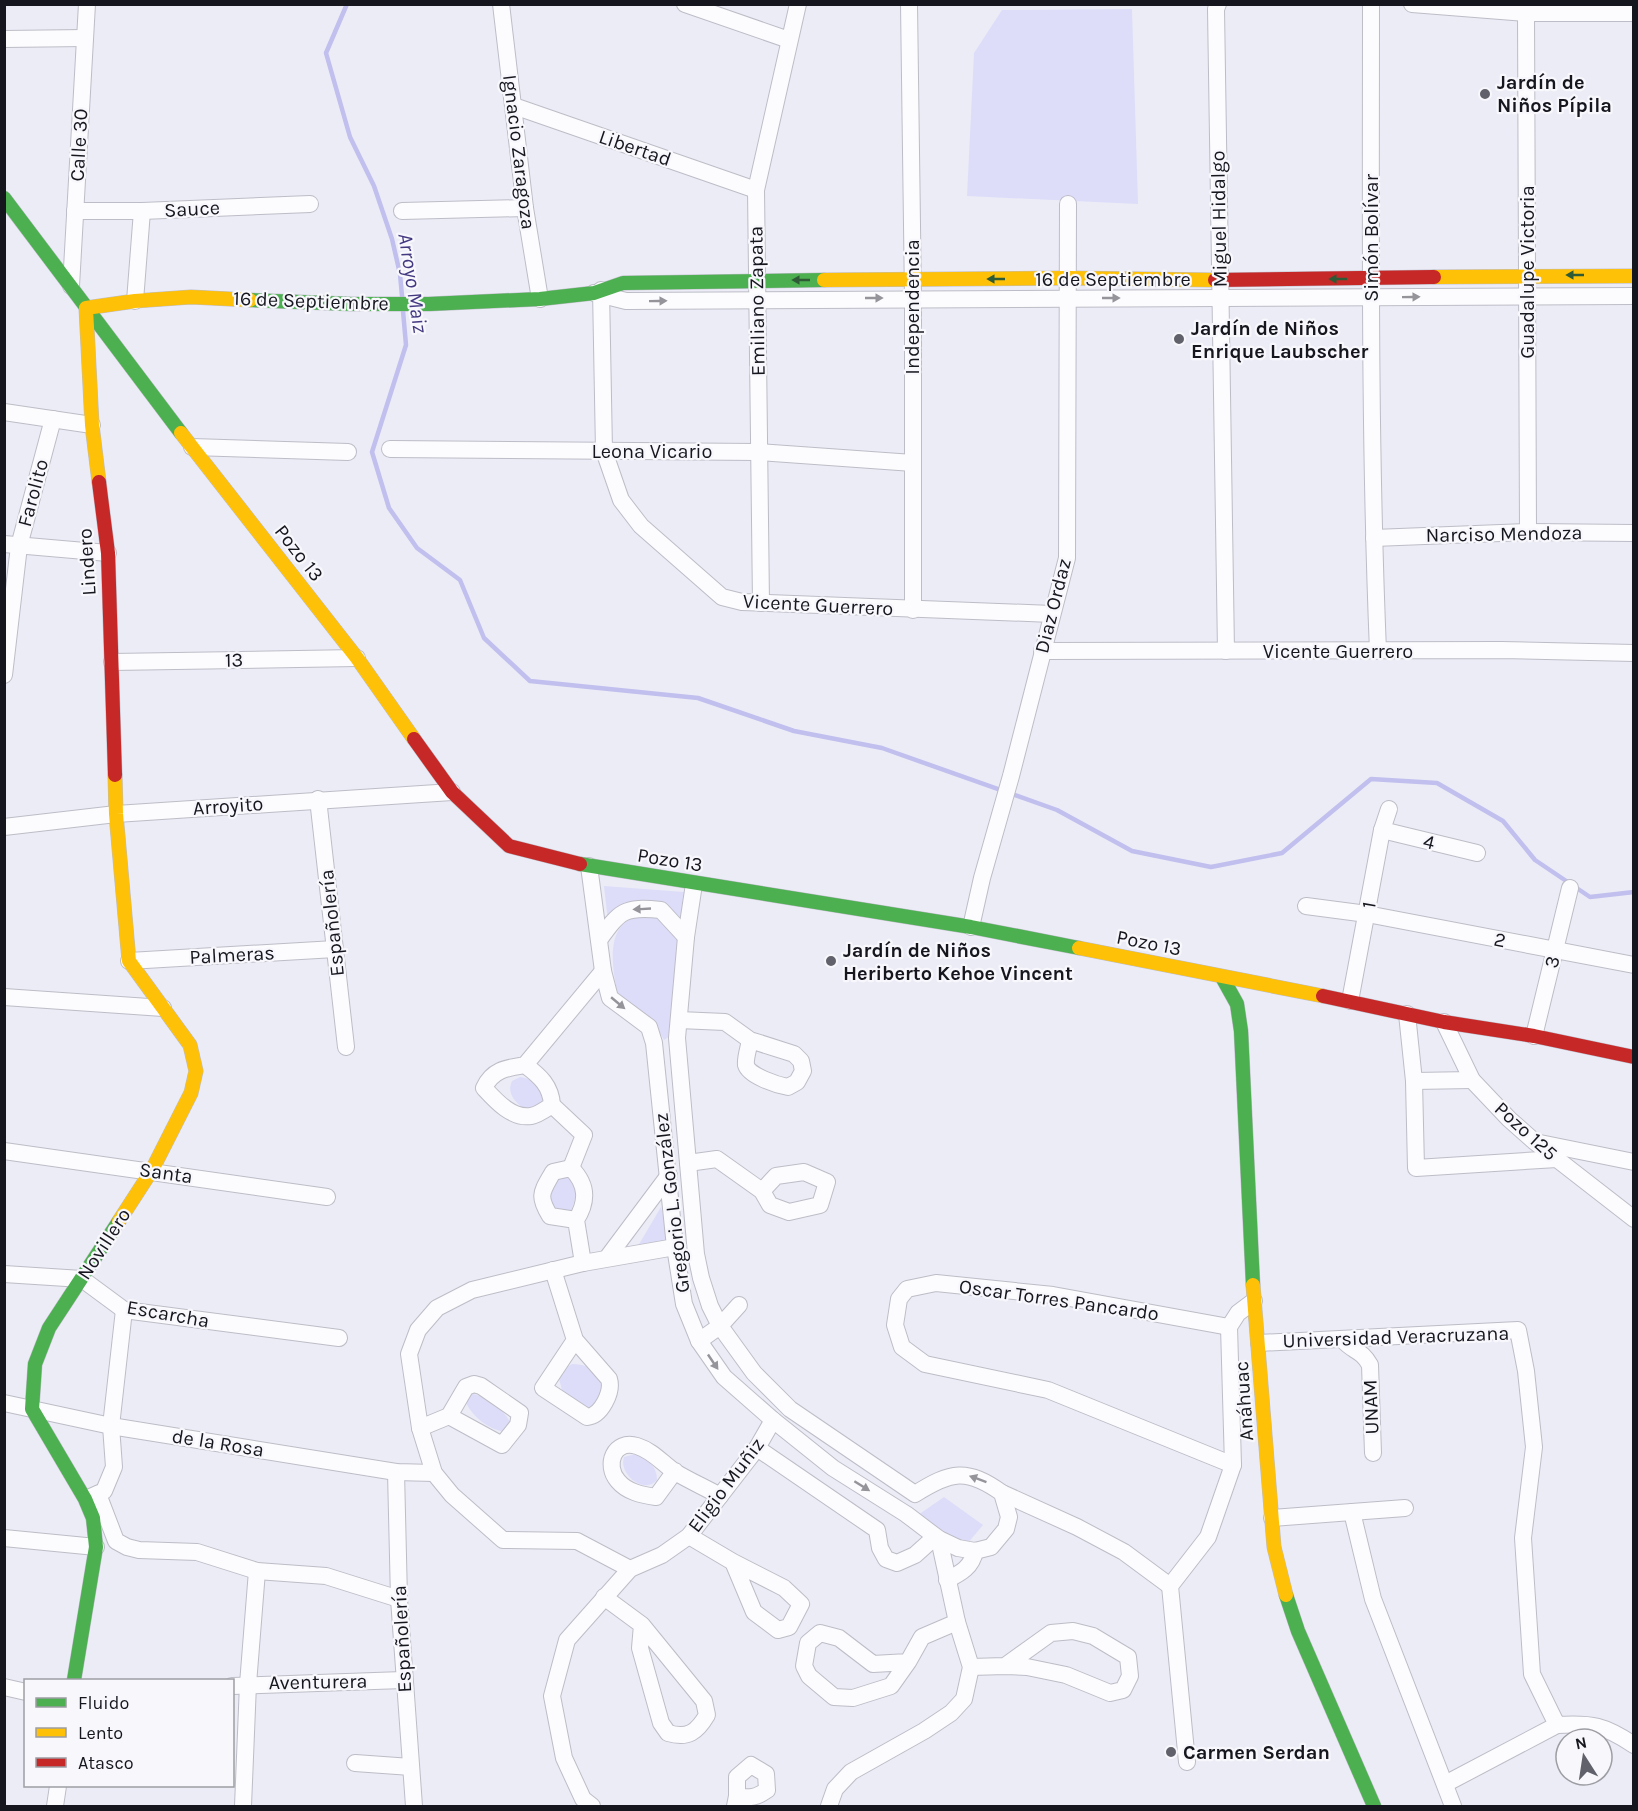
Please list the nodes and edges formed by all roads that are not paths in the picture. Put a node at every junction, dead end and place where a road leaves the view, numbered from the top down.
1 (87, 4) edge
2 (501, 4) edge
3 (685, 4) edge
4 (798, 4) edge
5 (909, 4) edge
6 (1218, 4) edge
7 (1371, 4) edge
8 (1412, 4) edge
9 (1444, 6) edge
10 (1526, 13) junction
11 (1634, 13) edge
12 (4, 39) edge
13 (85, 39) junction
14 (789, 40) junction
15 (514, 106) junction
16 (756, 190) junction
17 (310, 204) dead end
18 (1068, 204) dead end
19 (8, 207) edge
20 (525, 208) junction
21 (142, 211) junction
22 (402, 211) dead end
23 (75, 212) junction
24 (1526, 275) junction
25 (1634, 276) edge
26 (1068, 278) junction
27 (913, 279) junction
28 (1371, 279) junction
29 (756, 280) junction
30 (1220, 280) junction
31 (71, 286) junction
32 (598, 293) junction
33 (1527, 295) junction
34 (1634, 296) edge
35 (913, 298) junction
36 (1068, 298) junction
37 (1371, 298) junction
38 (540, 299) junction
39 (757, 299) junction
40 (1220, 299) junction
41 (135, 301) junction
42 (86, 308) junction
43 (4, 412) edge
44 (53, 418) junction
45 (92, 425) junction
46 (192, 447) junction
47 (390, 448) dead end
48 (603, 451) junction
49 (348, 452) dead end
50 (758, 452) junction
51 (913, 463) junction
52 (1528, 532) junction
53 (1634, 533) edge
54 (1374, 538) junction
55 (12, 545) edge
56 (108, 553) junction
57 (761, 603) junction
58 (913, 610) junction
59 (1052, 614) junction
60 (1042, 651) junction
61 (1226, 651) junction
62 (1378, 651) junction
63 (1634, 653) edge
64 (357, 658) junction
65 (112, 662) junction
66 (5, 666) edge
67 (452, 792) junction
68 (318, 799) junction
69 (1389, 809) dead end
70 (116, 814) junction
71 (4, 827) edge
72 (1382, 830) junction
73 (1476, 853) dead end
74 (590, 866) junction
75 (694, 884) junction
76 (1570, 888) dead end
77 (1306, 906) dead end
78 (1367, 914) junction
79 (971, 927) junction
80 (686, 937) junction
81 (599, 940) junction
82 (335, 949) junction
83 (1555, 950) junction
84 (129, 961) junction
85 (1634, 965) edge
86 (603, 971) junction
87 (1222, 977) junction
88 (4, 997) edge
89 (1350, 1001) junction
90 (163, 1008) junction
91 (1407, 1014) junction
92 (679, 1020) junction
93 (1444, 1022) junction
94 (1534, 1036) junction
95 (677, 1038) junction
96 (750, 1040) dead end
97 (654, 1042) junction
98 (346, 1047) dead end
99 (1634, 1057) edge
100 (525, 1065) junction
101 (1472, 1080) junction
102 (1414, 1081) junction
103 (552, 1105) junction
104 (1535, 1143) junction
105 (4, 1150) edge
106 (1557, 1159) junction
107 (1634, 1162) edge
108 (688, 1163) junction
109 (571, 1168) junction
110 (152, 1170) junction
111 (669, 1175) junction
112 (762, 1191) dead end
113 (327, 1197) dead end
114 (1634, 1219) edge
115 (576, 1220) junction
116 (675, 1247) junction
117 (607, 1258) junction
118 (583, 1263) junction
119 (554, 1270) junction
120 (4, 1274) edge
121 (81, 1279) junction
122 (1254, 1301) junction
123 (739, 1305) dead end
124 (124, 1310) junction
125 (720, 1326) junction
126 (1229, 1328) junction
127 (339, 1338) dead end
128 (1342, 1339) junction
129 (575, 1340) junction
130 (699, 1341) junction
131 (1259, 1343) junction
132 (4, 1403) edge
133 (32, 1409) junction
134 (449, 1416) dead end
135 (773, 1420) junction
136 (111, 1426) junction
137 (420, 1428) junction
138 (757, 1448) junction
139 (1373, 1453) dead end
140 (1233, 1465) junction
141 (675, 1471) dead end
142 (396, 1472) junction
143 (434, 1473) junction
144 (1002, 1493) junction
145 (915, 1494) junction
146 (720, 1496) junction
147 (91, 1497) junction
148 (1406, 1508) dead end
149 (1352, 1512) junction
150 (906, 1514) junction
151 (1272, 1518) junction
152 (689, 1536) junction
153 (4, 1538) edge
154 (937, 1538) junction
155 (96, 1547) junction
156 (975, 1551) junction
157 (733, 1562) dead end
158 (630, 1569) junction
159 (257, 1571) junction
160 (947, 1580) junction
161 (1170, 1586) junction
162 (604, 1597) junction
163 (399, 1599) junction
164 (957, 1622) junction
165 (642, 1624) junction
166 (908, 1662) junction
167 (1005, 1666) junction
168 (971, 1667) junction
169 (74, 1679) edge
170 (403, 1680) junction
171 (240, 1685) edge
172 (4, 1687) edge
173 (24, 1692) edge
174 (1557, 1725) junction
175 (1634, 1745) edge
176 (1187, 1762) dead end
177 (356, 1763) dead end
178 (411, 1767) junction
179 (1445, 1784) junction
180 (58, 1787) edge
181 (55, 1806) edge
182 (243, 1806) edge
183 (414, 1806) edge
184 (592, 1806) edge
185 (829, 1806) edge
186 (1374, 1806) edge
187 (1453, 1806) edge

1 - 13 street, Calle 30
2 - 15 street, Ignacio Zaragoza
3 - 14 street
4 - 14 street, Emiliano Zapata
5 - 27 street, Independencia
6 - 30 street, Miguel Hidalgo
7 - 28 street, Simón Bolívar
8 - 9 street
9 - 10 street
10 - 11 street
10 - 24 street, Guadalupe Victoria
12 - 13 street
13 - 23 street, Calle 30
14 - 16 street, Emiliano Zapata
15 - 16 street, Libertad
15 - 20 street, Ignacio Zaragoza
16 - 29 street, Emiliano Zapata
17 - 21 street, Sauce
18 - 26 street, Diaz Ordaz
19 - 31 street, Pozo 13
20 - 22 street
20 - 38 street, Ignacio Zaragoza
21 - 23 street, Sauce
21 - 41 street
23 - 31 street, Calle 30
25 -> 24 street, 16 de Septiembre
24 - 28 street, 16 de Septiembre
24 - 33 street, Guadalupe Victoria
26 -> 27 street, 16 de Septiembre
26 - 30 street, 16 de Septiembre
26 - 36 street, Diaz Ordaz
27 -> 29 street, 16 de Septiembre
27 - 35 street, Independencia
28 -> 30 street, 16 de Septiembre
28 - 37 street, Simón Bolívar
29 - 32 street, 16 de Septiembre
29 - 39 street, Emiliano Zapata
30 - 40 street, Miguel Hidalgo
31 - 42 street, Pozo 13
32 - 38 street, 16 de Septiembre
32 -> 39 street, 16 de Septiembre
32 - 48 street, Vicente Guerrero
33 - 34 street, 16 de Septiembre
37 -> 33 street, 16 de Septiembre
33 - 52 street, Guadalupe Victoria
35 - 36 street, 16 de Septiembre
39 -> 35 street, 16 de Septiembre
35 - 51 street, Independencia
36 -> 40 street, 16 de Septiembre
36 - 59 street, Diaz Ordaz
37 - 40 street, 16 de Septiembre
37 - 54 street, Simón Bolívar
38 - 41 street, 16 de Septiembre
39 - 50 street, Emiliano Zapata
40 - 61 street, Miguel Hidalgo
41 - 42 street, 16 de Septiembre
42 - 45 street, Lindero
42 - 46 street, Pozo 13
43 - 44 street
44 - 45 street
44 - 55 street, Farolito
45 - 56 street, Lindero
46 - 49 street
46 - 64 street, Pozo 13
47 - 48 street, Leona Vicario
48 - 50 street, Leona Vicario
48 - 57 street, Vicente Guerrero
50 - 51 street, Leona Vicario
50 - 57 street, Emiliano Zapata
51 - 58 street, Independencia
52 - 53 street, Narciso Mendoza
52 - 54 street, Narciso Mendoza
54 - 62 street, Simón Bolívar
55 - 56 street
55 - 66 street, Farolito
56 - 65 street, Lindero
57 - 58 street, Vicente Guerrero
58 - 59 street, Vicente Guerrero
59 - 60 street, Diaz Ordaz
60 - 61 street, Vicente Guerrero
60 - 79 street, Diaz Ordaz
61 - 62 street, Vicente Guerrero
62 - 63 street, Vicente Guerrero
64 - 65 street, 13
64 - 67 street, Pozo 13
65 - 70 street, Lindero
67 - 68 street, Arroyito
67 - 74 street, Pozo 13
68 - 70 street, Arroyito
68 - 82 street, Españolería
69 - 72 street, 1
70 - 71 street, Arroyito
70 - 84 street
72 - 73 street, 4
72 - 78 street, 1
74 - 75 street, Pozo 13
74 - 81 street, Gregorio L. González
75 - 79 street, Pozo 13
75 - 80 street, Gregorio L. González
76 - 83 street, 3
77 - 78 street, 2
78 - 83 street, 2
78 - 89 street, 1
79 - 87 street, Pozo 13
80 -> 81 street
80 - 92 street, Gregorio L. González
81 - 86 street, Gregorio L. González
82 - 84 street, Palmeras
82 - 98 street, Españolería
83 - 85 street, 2
83 - 94 street, 3
84 - 90 street, Novillero
86 -> 97 street, Gregorio L. González
86 - 100 street
87 - 89 street, Pozo 13
87 - 122 street, Anáhuac
88 - 90 street
89 - 91 street, Pozo 13
90 - 110 street, Novillero
91 - 93 street, Pozo 13
91 - 102 street
92 - 95 street, Gregorio L. González
92 - 96 street
93 - 94 street, Pozo 13
93 - 101 street, Pozo 125
94 - 99 street, Pozo 13
95 - 97 street
95 - 108 street, Gregorio L. González
97 - 111 street, Gregorio L. González
100 - 103 street
100 - 103 street
101 - 102 street
101 - 104 street, Pozo 125
102 - 106 street
103 - 109 street
104 - 106 street, Pozo 125
104 - 107 street
105 - 110 street, Santa
106 - 114 street, Pozo 125
108 - 112 street
108 - 125 street, Gregorio L. González
109 - 115 street
109 - 115 street
110 - 113 street, Santa
110 - 121 street, Novillero
111 - 116 street, Gregorio L. González
111 - 117 street
115 - 118 street
116 - 117 street
116 - 130 street, Gregorio L. González
117 - 118 street
118 - 119 street
119 - 129 street
119 - 137 street
120 - 121 street
121 - 124 street, Escarcha
121 - 133 street, Novillero
122 - 126 street
122 - 131 street, Anáhuac
123 - 125 street
124 - 127 street, Escarcha
124 - 136 street
125 - 130 street
125 - 145 street, Gregorio L. González
126 - 140 street
126 - 140 street, Oscar Torres Pancardo
128 - 131 street, Universidad Veracruzana
128 - 139 street, UNAM
128 - 174 street, Universidad Veracruzana
129 - 129 street
130 -> 135 street, Gregorio L. González
131 - 151 street, Anáhuac
132 - 133 street, de la Rosa
133 - 136 street, de la Rosa
133 - 147 street
134 - 137 street
135 - 138 street, Eligio Muñiz
135 -> 150 street, Gregorio L. González
136 - 142 street, de la Rosa
136 - 147 street
137 - 143 street
138 - 146 street, Eligio Muñiz
138 - 154 street
140 - 161 street
141 - 146 street
142 - 143 street, de la Rosa
142 - 163 street, Españolería
143 - 158 street
144 -> 145 street
144 - 156 street
144 - 161 street
145 - 150 street
146 - 152 street, Eligio Muñiz
147 - 155 street
147 - 159 street
148 - 149 street
149 - 151 street
149 - 179 street
150 - 154 street, Gregorio L. González
151 - 186 street, Anáhuac
152 - 157 street
152 - 158 street, Eligio Muñiz
153 - 155 street
154 - 156 street, Gregorio L. González
154 - 160 street
155 - 169 street
156 - 160 street
158 - 162 street, Eligio Muñiz
159 - 163 street
159 - 171 street
160 - 164 street
161 - 176 street
162 - 165 street
162 - 184 street, Eligio Muñiz
163 - 170 street, Españolería
164 - 166 street
164 - 168 street
165 - 165 street
166 - 166 street
167 - 167 street
167 - 168 street
168 - 185 street
170 - 171 street, Aventurera
170 - 178 street, Españolería
171 - 182 street
172 - 173 street
174 - 175 street
174 - 179 street
177 - 178 street
178 - 183 street, Españolería
179 - 187 street
180 - 181 street

